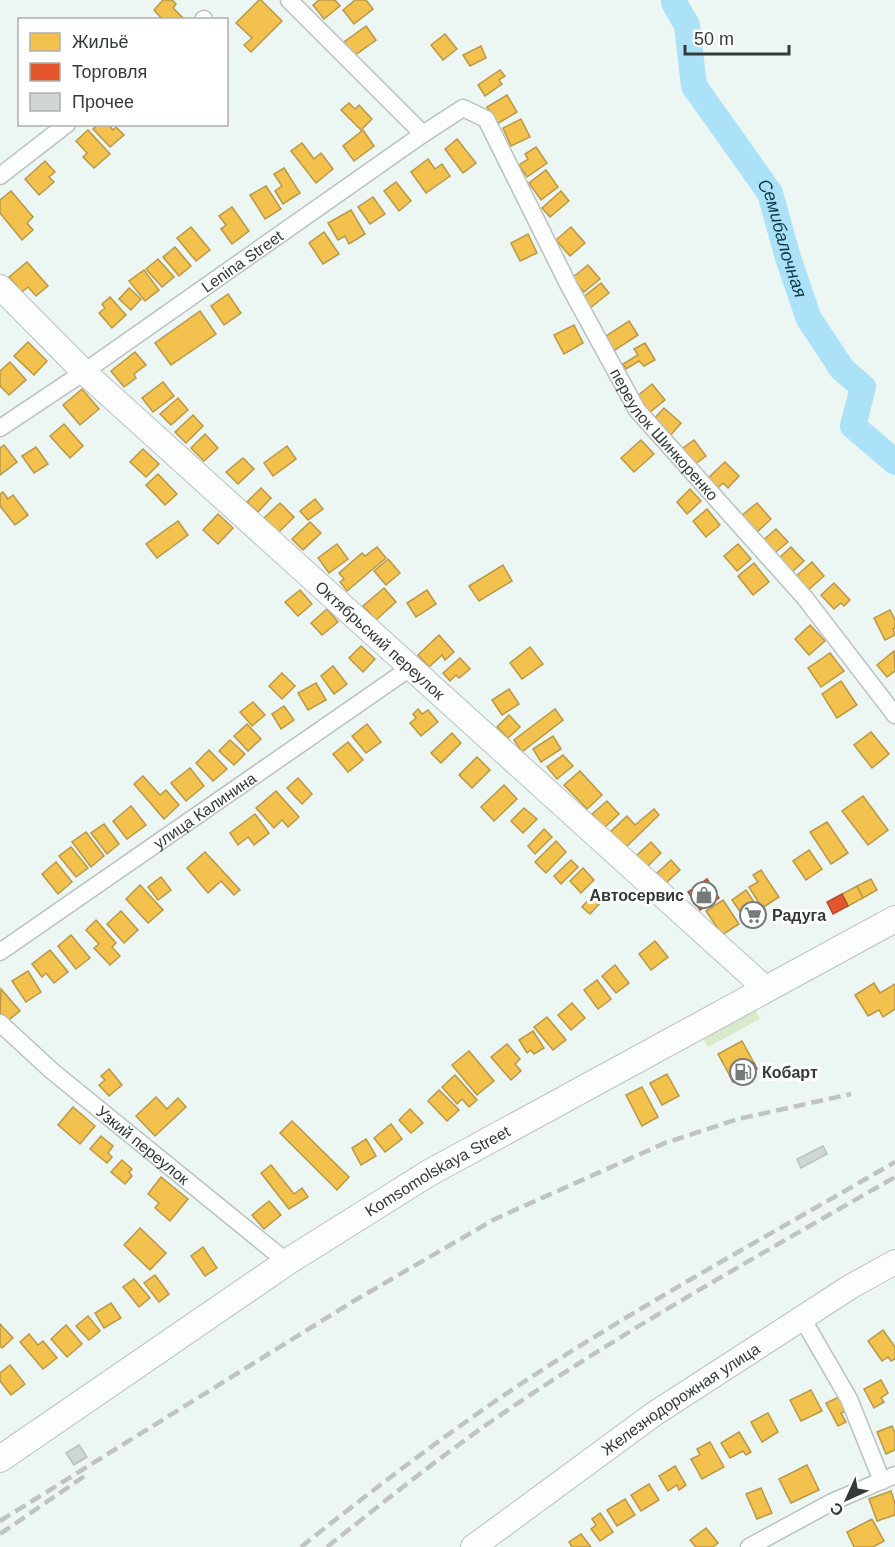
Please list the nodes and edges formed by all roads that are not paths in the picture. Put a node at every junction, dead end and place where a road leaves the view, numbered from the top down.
1 (289, 0) edge
2 (486, 119) joint
3 (64, 126) edge
4 (423, 134) junction
5 (0, 176) edge
6 (0, 287) edge
7 (84, 372) junction
8 (0, 428) edge
9 (411, 669) junction
10 (895, 715) edge
11 (895, 919) edge
12 (0, 952) edge
13 (766, 989) junction
14 (0, 1023) edge
15 (287, 1262) junction
16 (895, 1262) edge
17 (802, 1318) junction
18 (0, 1459) edge
19 (889, 1478) edge
20 (473, 1547) edge
21 (749, 1547) edge

1 - 4 street
2 - 4 street, Lenina Street
2 - 10 street, переулок Шинкоренко
3 - 5 street
4 - 7 street, Lenina Street
6 - 7 street, Октябрьский переулок
7 - 8 street, Lenina Street
7 - 9 street, Октябрьский переулок
9 - 12 street, улица Калинина
9 - 13 street, Октябрьский переулок
11 - 13 main road, Komsomolskaya Street
13 - 15 main road, Komsomolskaya Street
14 - 15 street, Узкий переулок
15 - 18 main road, Komsomolskaya Street
16 - 17 street, Железнодорожная улица
17 - 19 street
17 - 20 street, Железнодорожная улица
19 - 21 street

